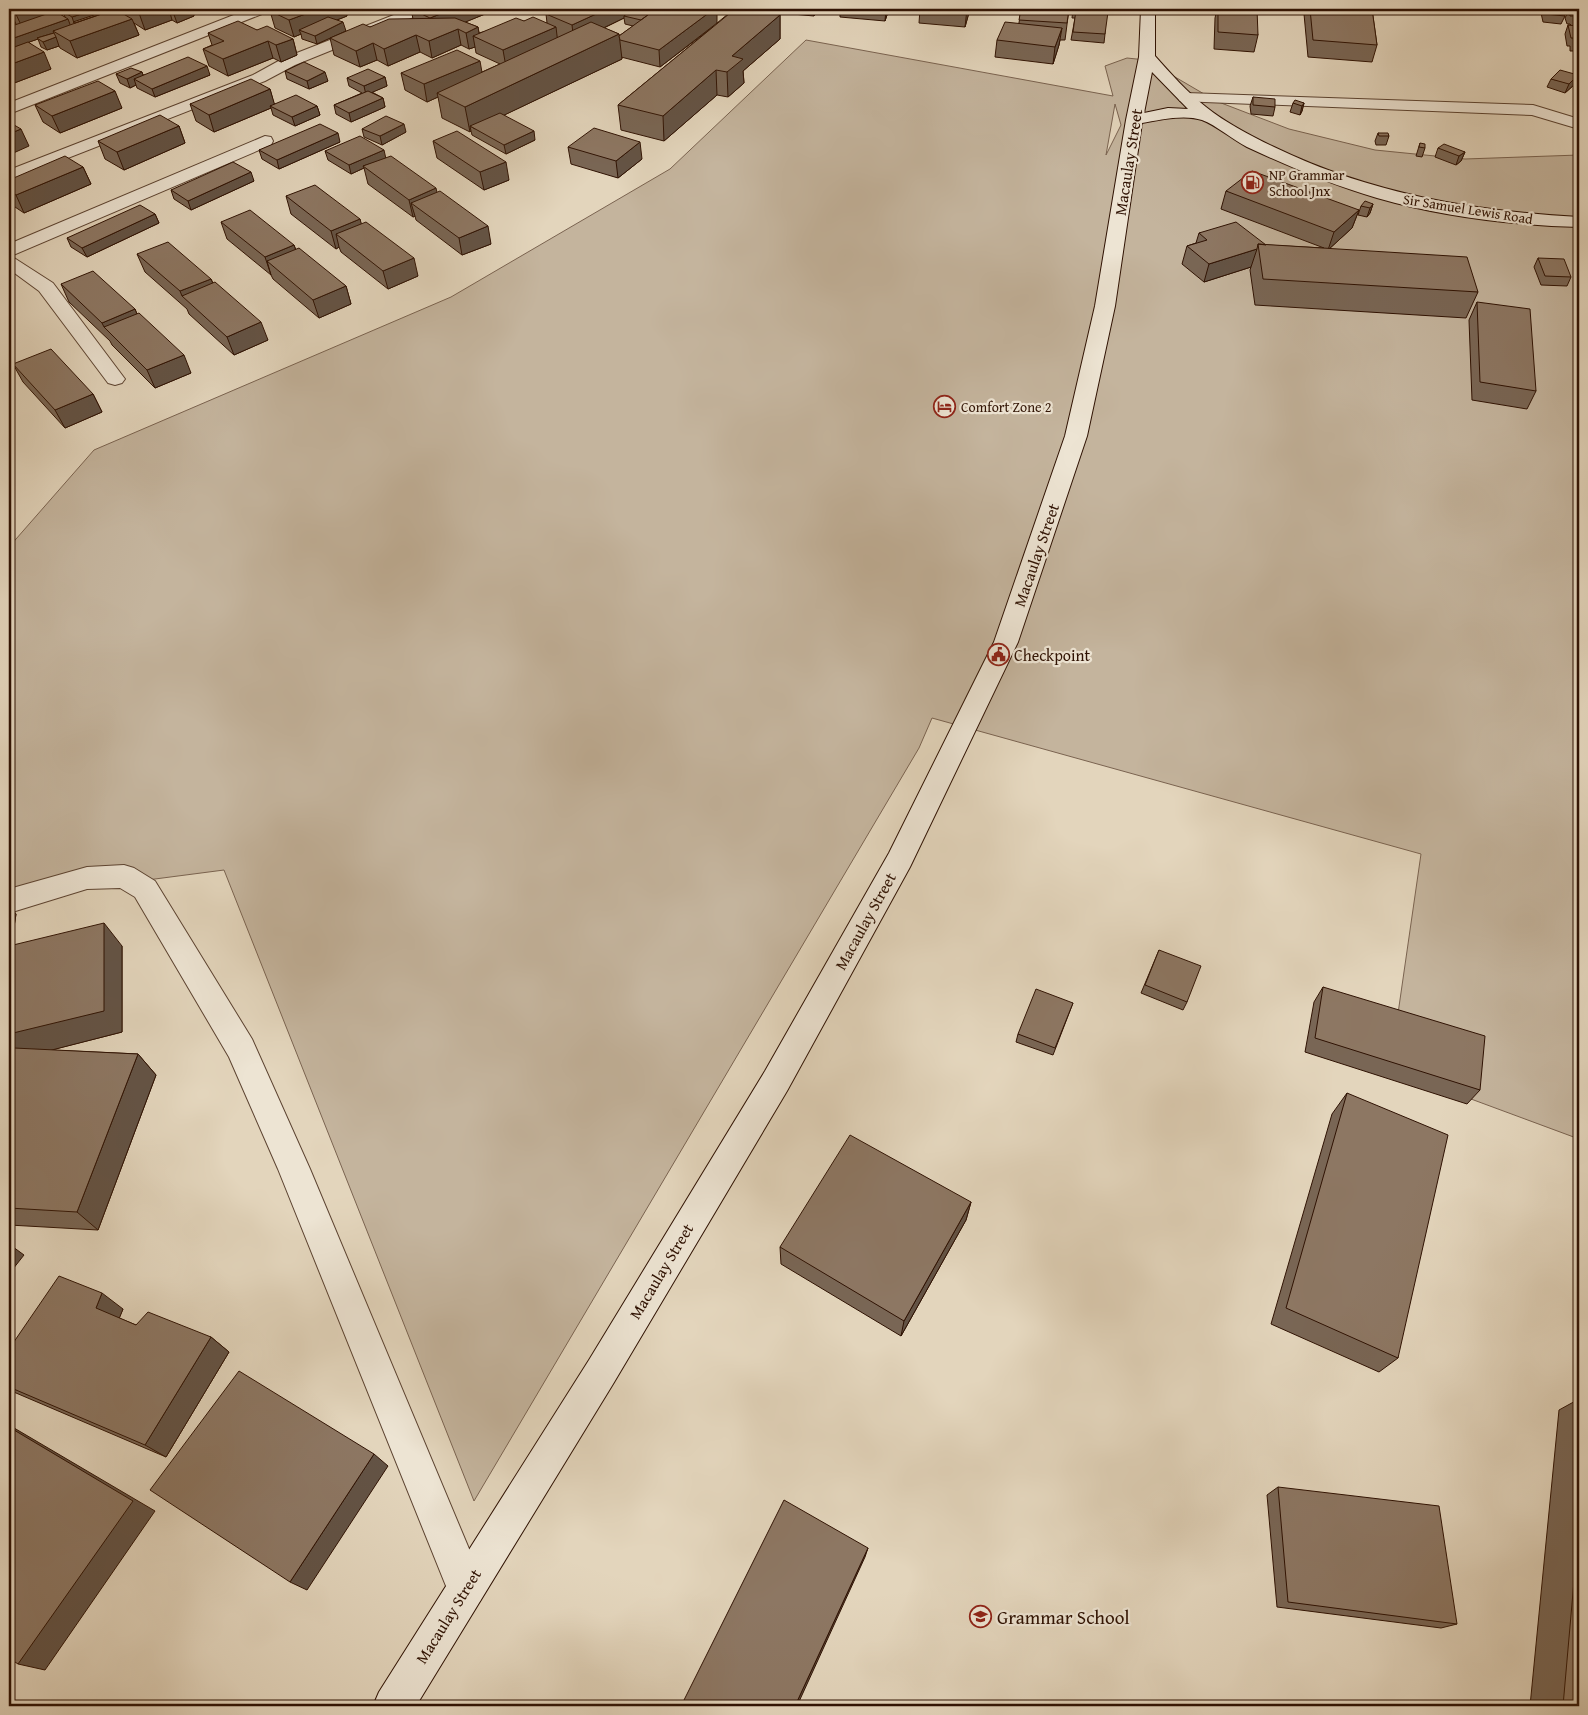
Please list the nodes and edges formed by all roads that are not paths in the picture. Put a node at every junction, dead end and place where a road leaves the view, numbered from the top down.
1 (262, 9) edge
2 (420, 9) edge
3 (1148, 9) edge
4 (1147, 57) junction
5 (1186, 98) junction
6 (9, 109) edge
7 (1206, 115) junction
8 (1134, 120) junction
9 (1579, 124) edge
10 (265, 141) dead end
11 (9, 176) edge
12 (1579, 222) edge
13 (9, 251) edge
14 (9, 261) edge
15 (115, 379) dead end
16 (9, 901) edge
17 (466, 1587) junction
18 (392, 1706) edge

1 - 6 street
2 - 11 street
3 - 4 street
4 - 5 street, Sir Samuel Lewis Road
4 - 8 street, Macaulay Street
5 - 7 street, Sir Samuel Lewis Road
5 - 9 street
7 - 8 street
7 - 12 street, Sir Samuel Lewis Road
8 - 17 street, Macaulay Street
10 - 13 street
14 - 15 street
16 - 17 street
17 - 18 street, Macaulay Street

